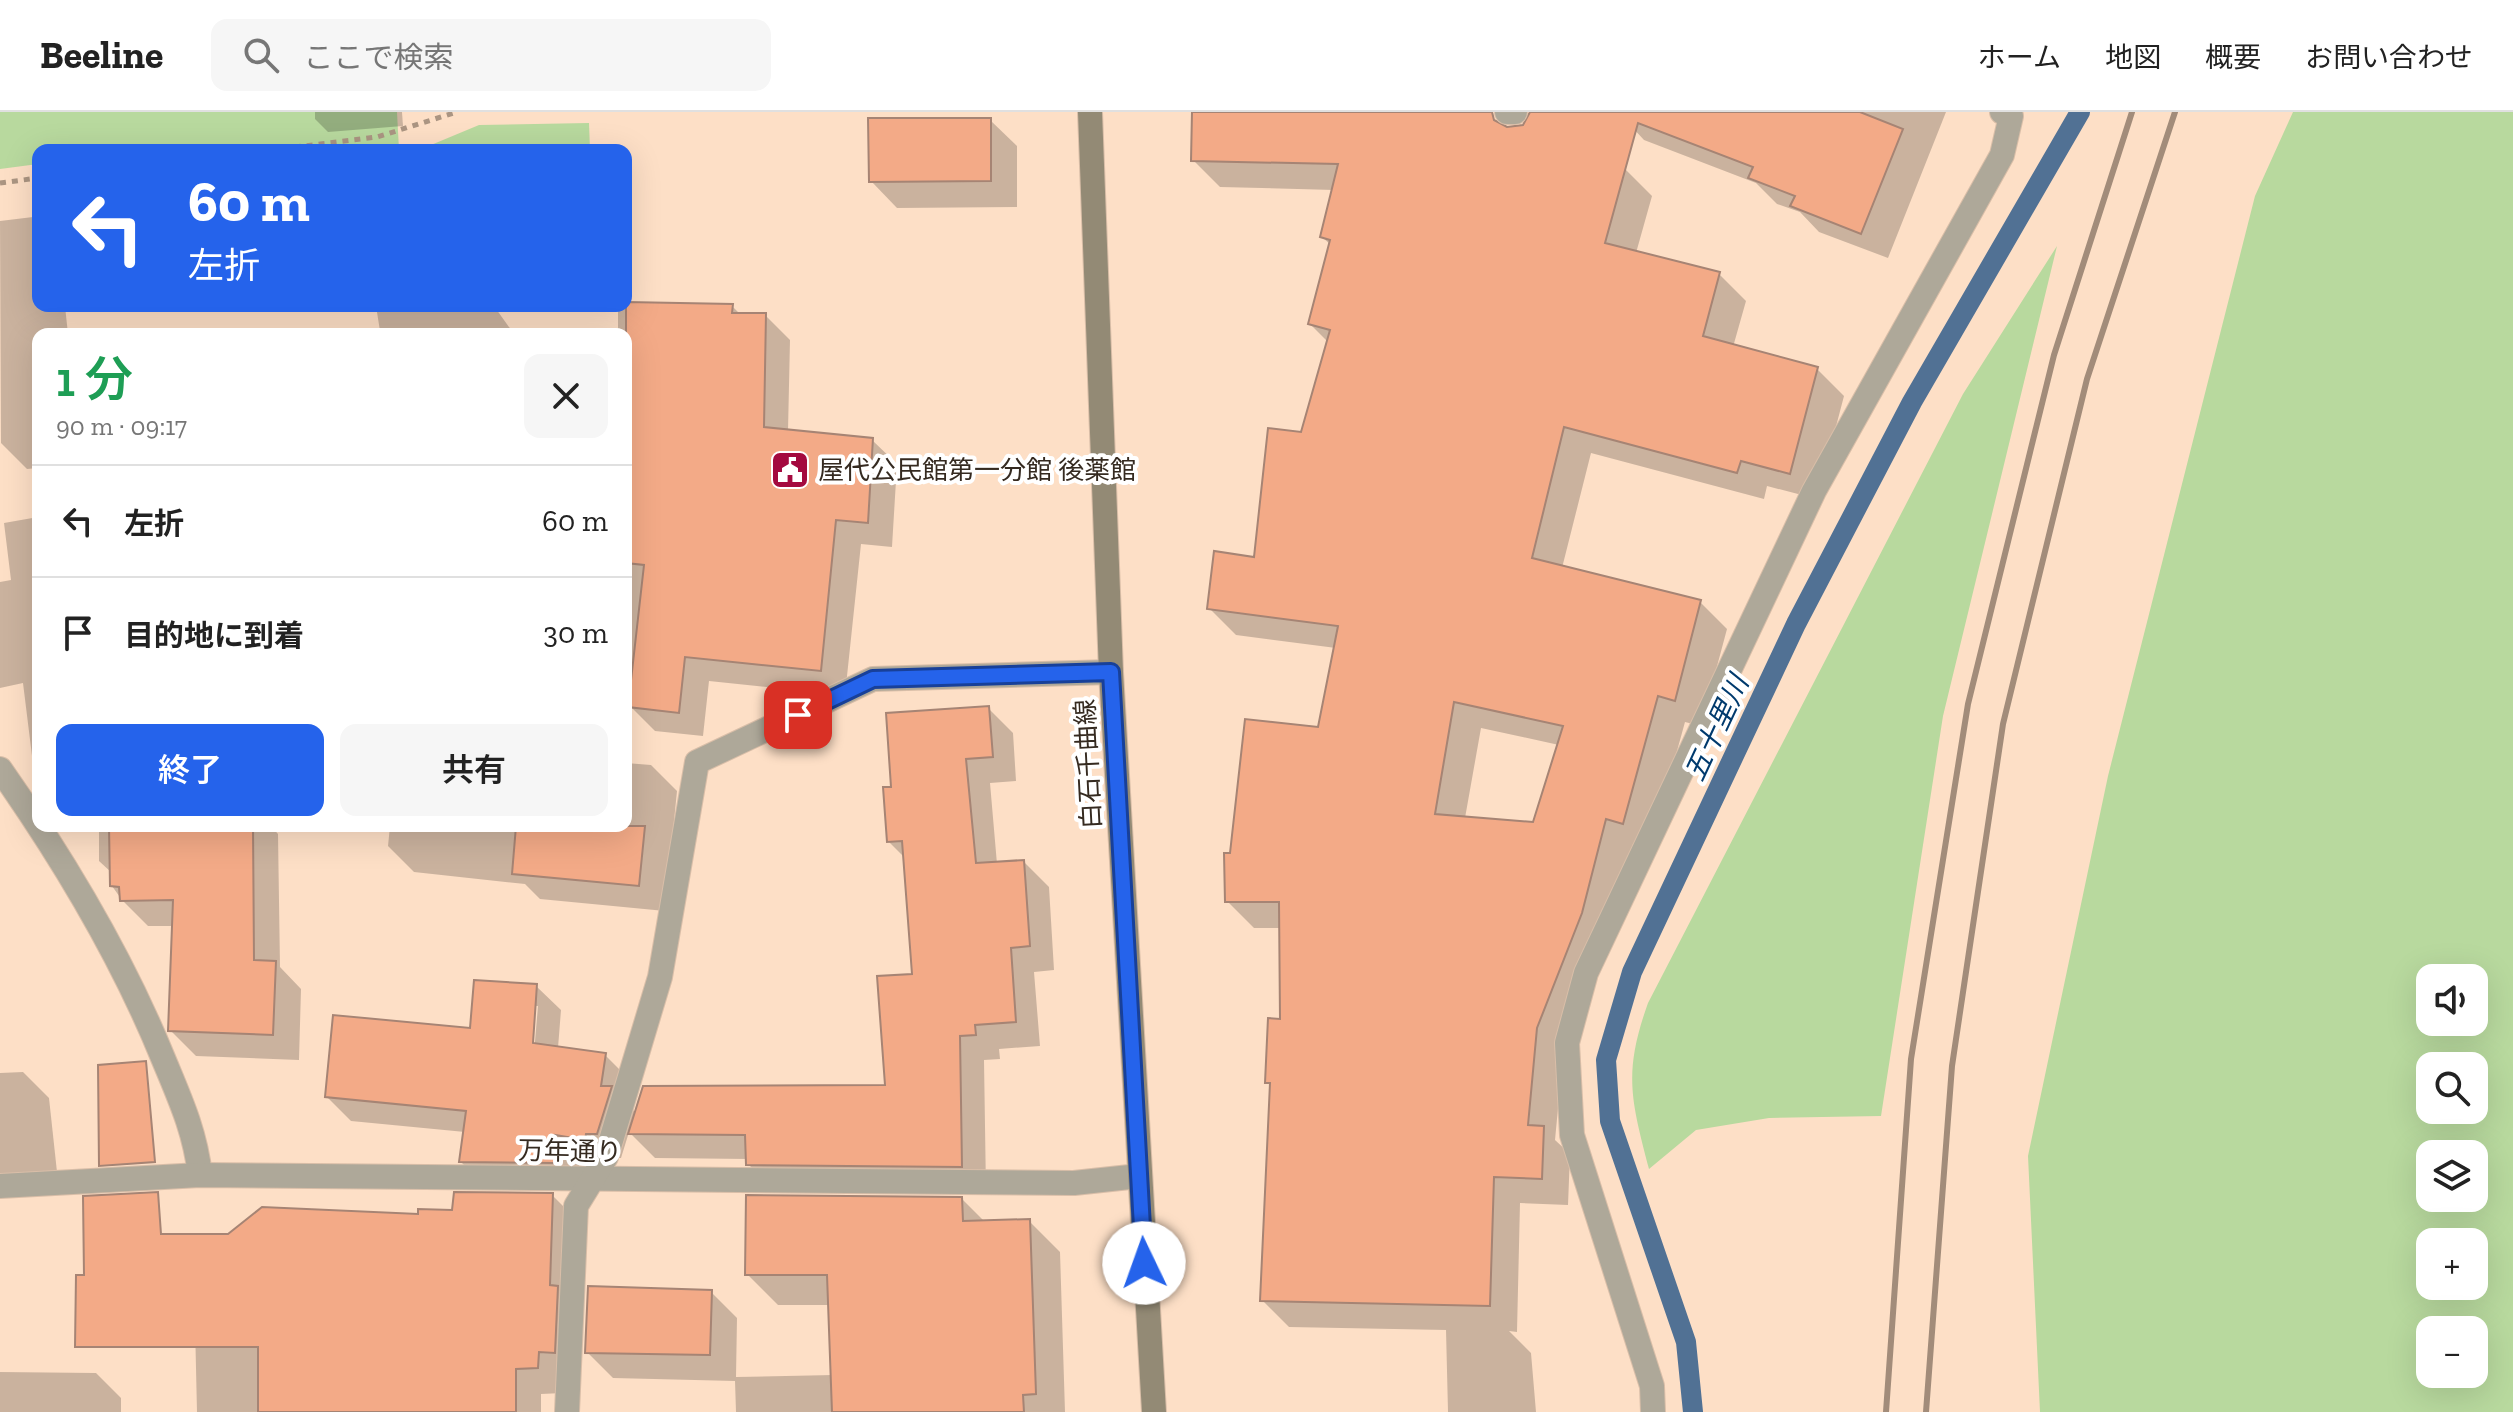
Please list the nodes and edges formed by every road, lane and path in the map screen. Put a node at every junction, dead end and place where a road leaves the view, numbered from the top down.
1 (457, 112) edge
2 (1090, 112) edge
3 (1507, 112) edge
4 (1515, 112) edge
5 (2002, 112) edge
6 (320, 144) edge
7 (32, 179) edge
8 (0, 183) edge
9 (1111, 672) junction
10 (0, 769) edge
11 (32, 818) edge
12 (41, 832) edge
13 (200, 1175) junction
14 (1139, 1176) junction
15 (592, 1180) junction
16 (0, 1186) edge
17 (567, 1412) edge
18 (1154, 1412) edge
19 (1653, 1412) edge

1 - 6 path
2 - 9 main road, 白石千曲線
3 - 4 street
5 - 19 street
7 - 8 path
9 - 14 main road, 白石千曲線
9 - 15 street
10 - 11 street
12 - 13 street
13 - 15 street, 万年通り
13 - 16 street, 万年通り
14 - 15 street, 万年通り
14 - 18 main road, 白石千曲線
15 - 17 street

